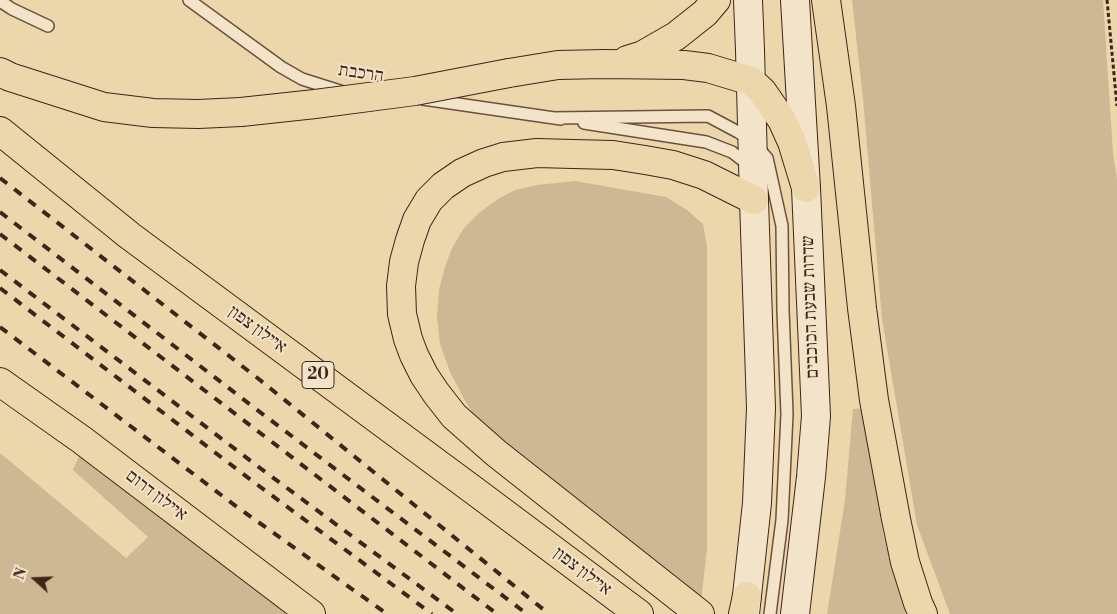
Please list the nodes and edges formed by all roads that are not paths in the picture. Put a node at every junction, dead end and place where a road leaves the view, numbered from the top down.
1 (189, 0) edge
2 (716, 0) edge
3 (748, 0) edge
4 (795, 0) edge
5 (826, 0) edge
6 (0, 1) edge
7 (48, 26) dead end
8 (604, 64) junction
9 (0, 72) edge
10 (751, 81) junction
11 (553, 118) junction
12 (0, 131) edge
13 (753, 155) junction
14 (806, 188) junction
15 (754, 200) junction
16 (782, 226) junction
17 (0, 382) edge
18 (745, 608) edge
19 (311, 614) edge
20 (639, 614) edge
21 (700, 614) edge
22 (770, 614) edge
23 (795, 614) edge
24 (923, 614) edge

1 - 11 lane, הרכבת
2 - 8 highway
3 - 10 main road
4 - 14 main road, שדרות שבעת הכוכבים
5 - 24 highway
6 - 7 lane
8 - 9 highway, bridge
8 - 10 highway
10 - 13 main road
10 - 14 highway
11 - 13 lane, הרכבת
11 - 13 lane, הרכבת
12 - 20 highway, איילון צפון / 20
13 - 15 main road
13 - 16 lane, שדרות שבעת הכוכבים
13 - 16 lane, שדרות שבעת הכוכבים
14 - 23 main road, שדרות שבעת הכוכבים
15 - 18 main road
15 - 21 highway
16 - 22 lane, שדרות שבעת הכוכבים
17 - 19 highway, איילון דרום

